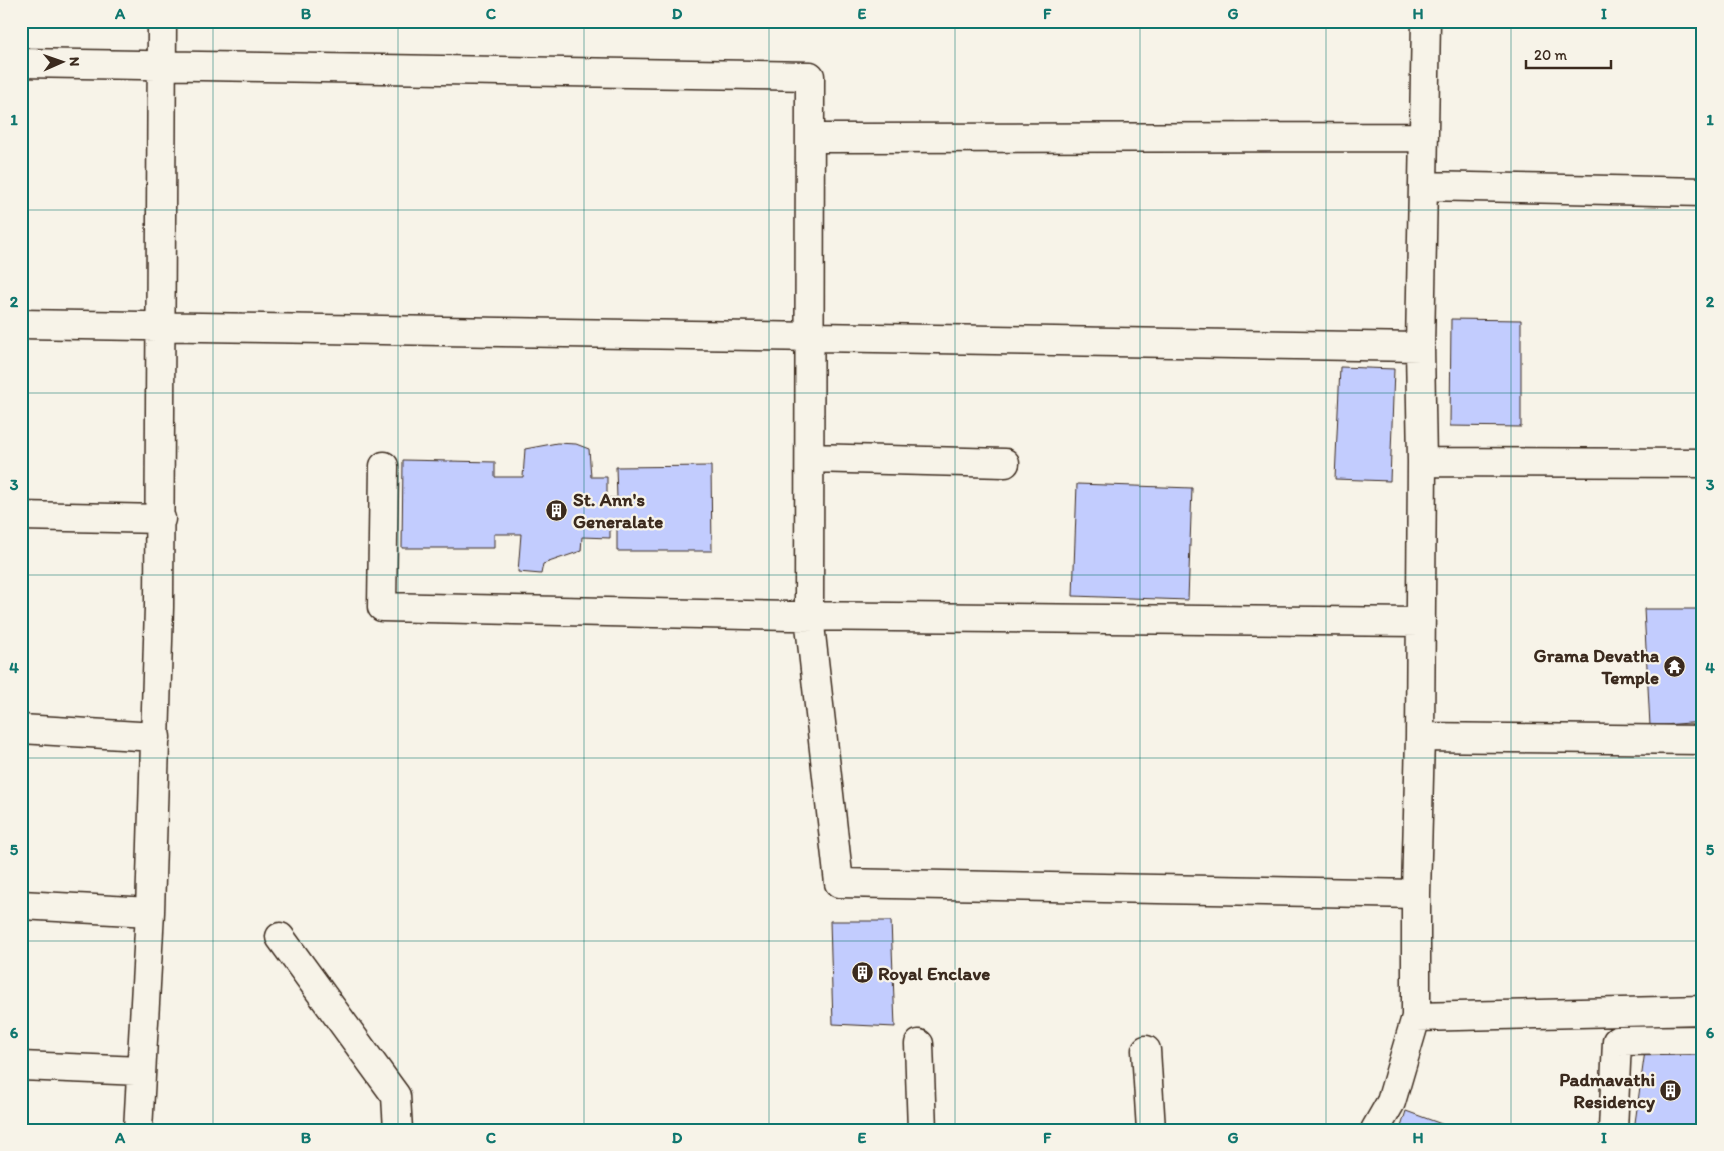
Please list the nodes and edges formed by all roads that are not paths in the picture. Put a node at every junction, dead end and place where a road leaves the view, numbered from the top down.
1 (162, 21) edge
2 (1426, 21) edge
3 (21, 62) edge
4 (162, 64) junction
5 (1424, 137) junction
6 (810, 138) junction
7 (1423, 186) junction
8 (1703, 192) edge
9 (21, 324) edge
10 (162, 327) junction
11 (810, 338) junction
12 (1420, 347) junction
13 (810, 458) junction
14 (1422, 462) junction
15 (1005, 463) dead end
16 (1703, 463) edge
17 (384, 466) dead end
18 (21, 516) edge
19 (161, 519) junction
20 (809, 616) junction
21 (1420, 622) junction
22 (21, 729) edge
23 (156, 737) junction
24 (1420, 737) junction
25 (1703, 740) edge
26 (1416, 894) junction
27 (21, 905) edge
28 (150, 912) junction
29 (280, 937) dead end
30 (1703, 1010) edge
31 (1416, 1017) junction
32 (1703, 1040) edge
33 (919, 1044) dead end
34 (1146, 1050) dead end
35 (21, 1066) edge
36 (141, 1071) junction
37 (138, 1130) edge
38 (398, 1130) edge
39 (922, 1130) edge
40 (1151, 1130) edge
41 (1375, 1130) edge
42 (1613, 1130) edge

1 - 4 street
2 - 5 street
3 - 4 street
4 - 6 street
4 - 10 street
5 - 6 street
5 - 7 street
6 - 11 street
7 - 8 street
7 - 12 street
9 - 10 street
10 - 11 street
10 - 19 street
11 - 12 street
11 - 13 street
12 - 14 street
13 - 15 street
13 - 20 street
14 - 16 street
14 - 21 street
17 - 20 street
18 - 19 street
19 - 23 street
20 - 21 street
20 - 26 street
21 - 24 street
22 - 23 street
23 - 28 street
24 - 25 street
24 - 26 street
26 - 31 street
27 - 28 street
28 - 36 street
29 - 38 street
30 - 31 street
31 - 41 street
32 - 42 street
33 - 39 street
34 - 40 street
35 - 36 street
36 - 37 street

